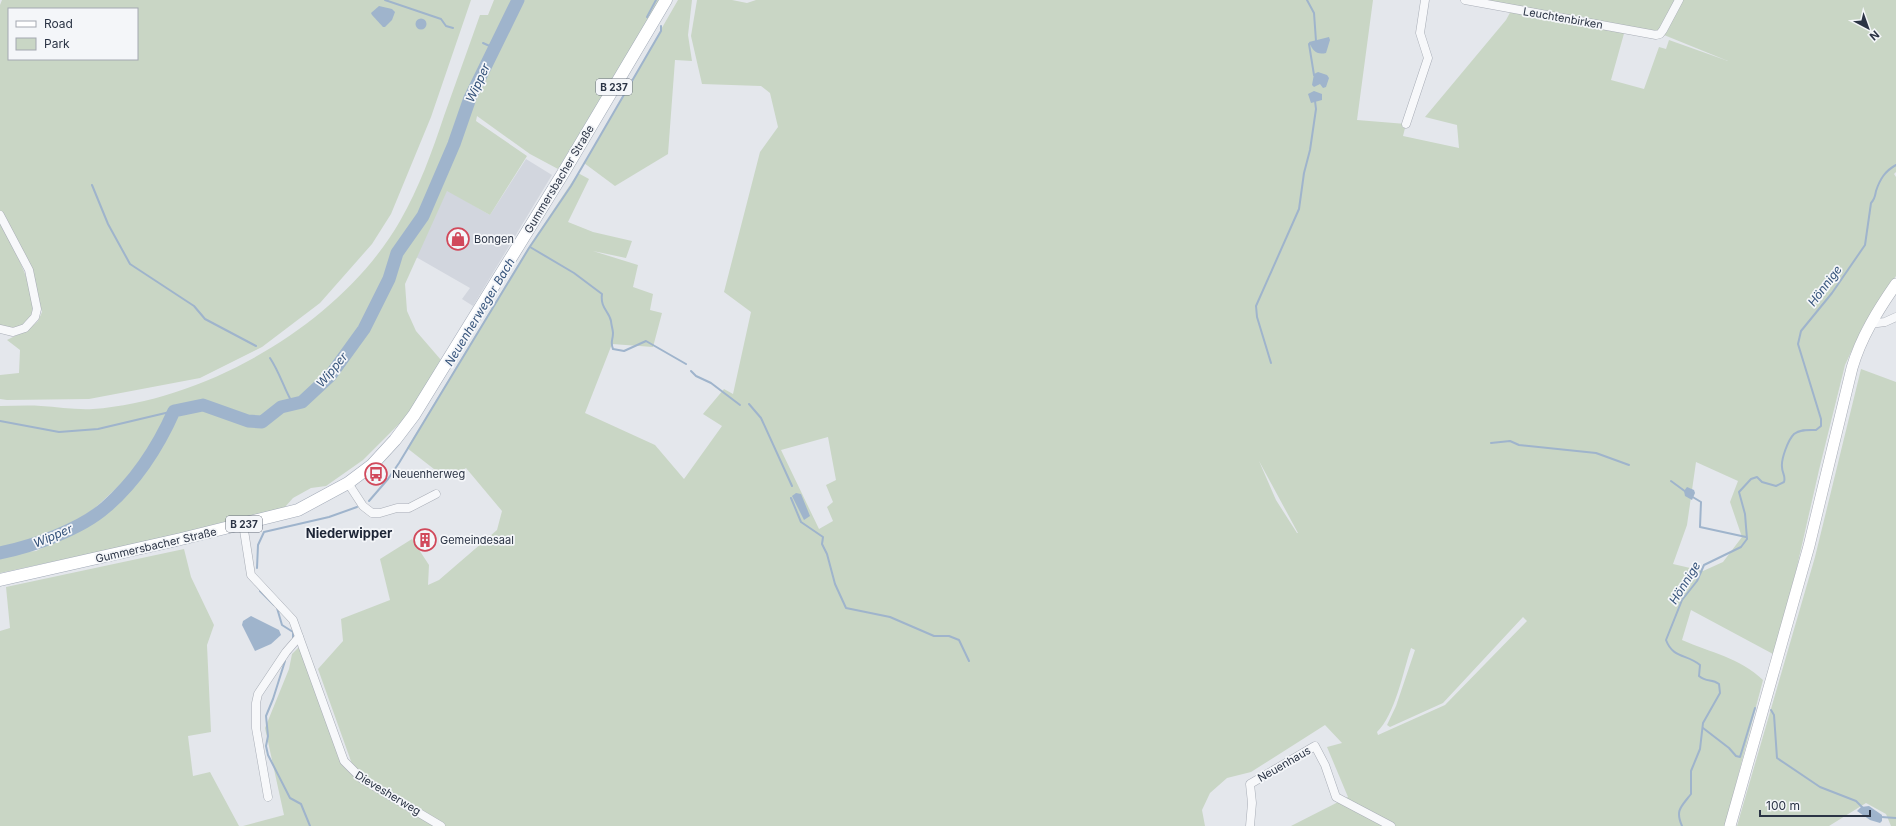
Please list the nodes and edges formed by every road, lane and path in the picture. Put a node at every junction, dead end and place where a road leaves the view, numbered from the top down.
1 (666, 0) edge
2 (1425, 0) edge
3 (1465, 0) edge
4 (1679, 0) edge
5 (1406, 124) dead end
6 (0, 215) edge
7 (1896, 284) edge
8 (1896, 317) edge
9 (1870, 324) junction
10 (0, 329) edge
11 (348, 483) junction
12 (436, 494) dead end
13 (243, 524) junction
14 (0, 580) edge
15 (299, 637) junction
16 (268, 797) dead end
17 (441, 826) edge
18 (1250, 826) edge
19 (1391, 826) edge
20 (1730, 826) edge

1 - 11 main road, Gummersbacher Straße / B 237
2 - 5 street
3 - 4 street, Leuchtenbirken
6 - 10 street
7 - 9 main road
8 - 9 street
9 - 20 main road
11 - 12 street
11 - 13 main road, Gummersbacher Straße / B 237
13 - 14 main road, Gummersbacher Straße / B 237
13 - 15 street
15 - 16 street
15 - 17 street, Dievesherweg
18 - 19 street, Neuenhaus

